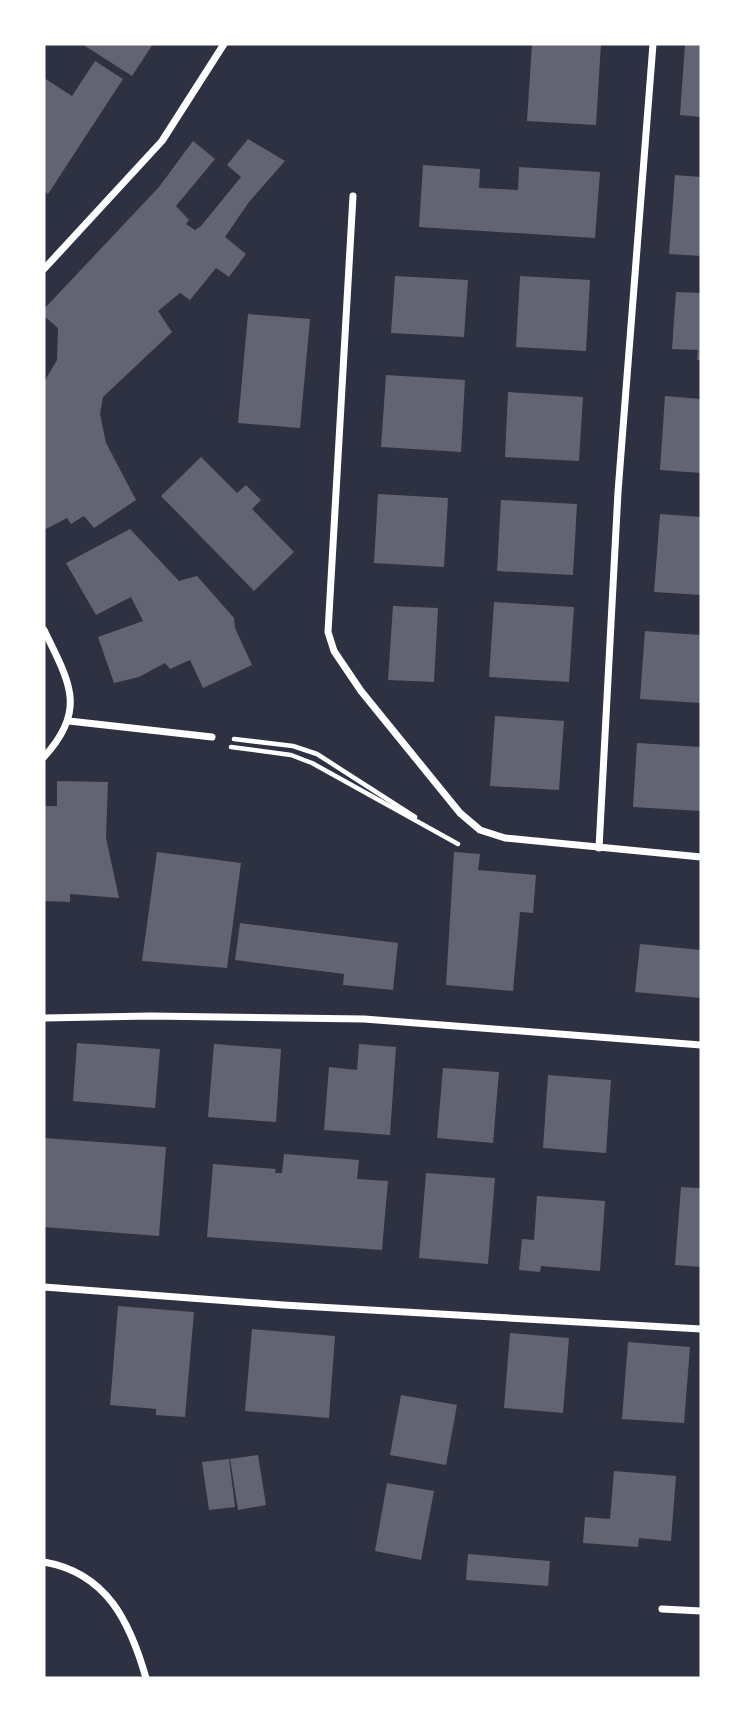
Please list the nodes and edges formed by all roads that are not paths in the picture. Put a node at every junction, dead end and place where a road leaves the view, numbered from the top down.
1 (224, 44) edge
2 (653, 44) edge
3 (353, 196) dead end
4 (44, 269) edge
5 (44, 630) edge
6 (69, 721) junction
7 (212, 737) road end
8 (44, 757) edge
9 (599, 848) junction
10 (701, 857) edge
11 (44, 1018) edge
12 (701, 1045) edge
13 (44, 1287) edge
14 (701, 1329) edge
15 (44, 1562) edge
16 (662, 1609) dead end
17 (701, 1611) edge
18 (146, 1678) edge

1 - 4 street
2 - 9 street
3 - 9 street
5 - 6 street
6 - 7 street
6 - 8 street
9 - 10 street
11 - 12 street
13 - 14 street
15 - 18 street
16 - 17 street

